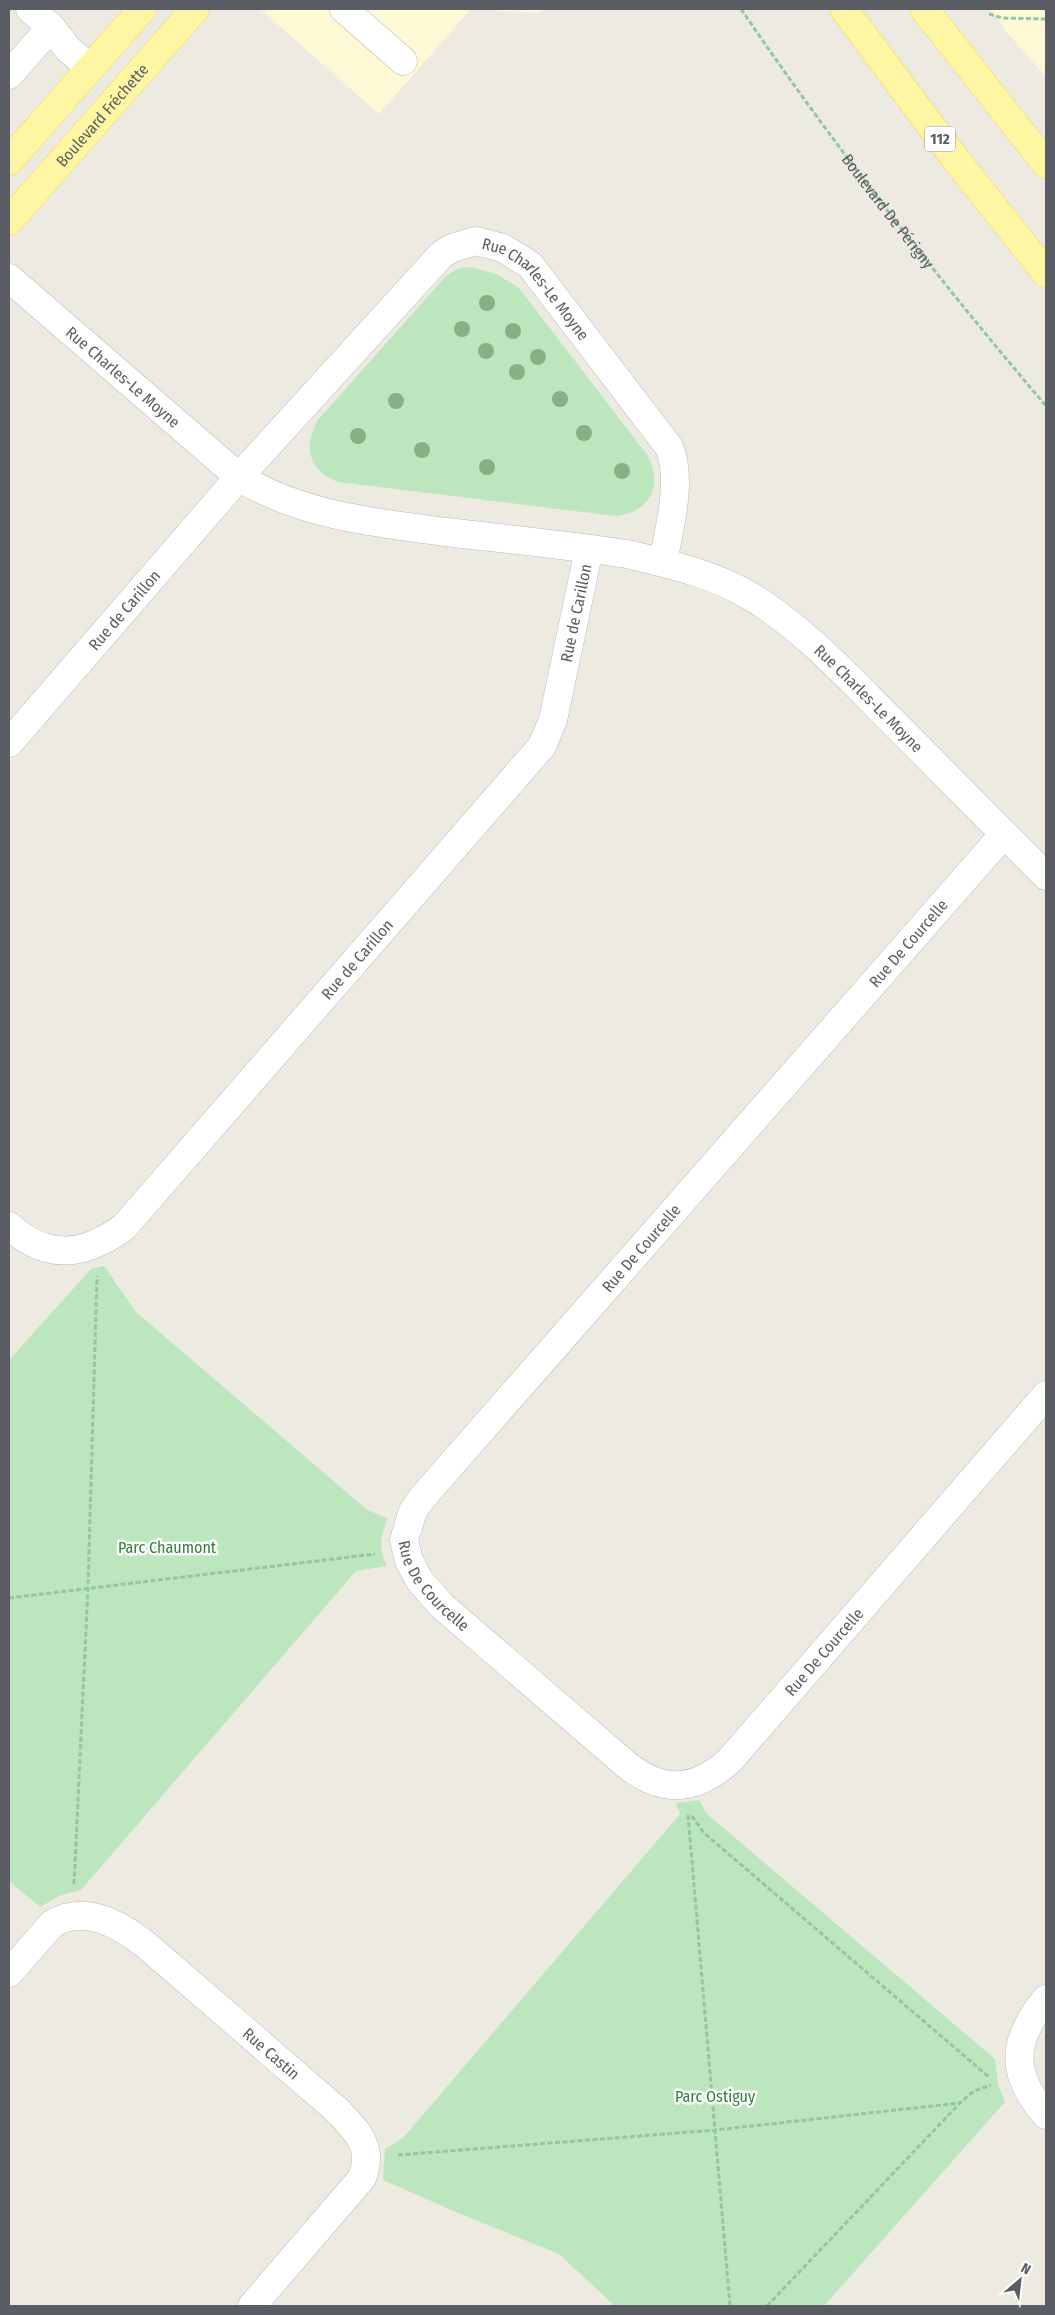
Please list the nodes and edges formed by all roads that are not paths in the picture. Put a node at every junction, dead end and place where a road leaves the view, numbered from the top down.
1 (30, 9) edge
2 (142, 9) edge
3 (195, 9) edge
4 (344, 9) edge
5 (844, 9) edge
6 (924, 9) edge
7 (51, 27) junction
8 (403, 61) dead end
9 (90, 68) junction
10 (9, 75) edge
11 (9, 161) edge
12 (1046, 164) edge
13 (9, 221) edge
14 (1046, 273) edge
15 (9, 278) edge
16 (239, 477) junction
17 (589, 549) junction
18 (663, 562) junction
19 (9, 743) edge
20 (1004, 834) junction
21 (1046, 876) edge
22 (9, 1226) edge
23 (1046, 1395) edge
24 (9, 1973) edge
25 (1046, 1999) edge
26 (1046, 2115) edge
27 (252, 2306) edge

1 - 7 street
2 - 9 main road
3 - 13 main road, Boulevard Fréchette
4 - 8 street
5 - 14 main road, 112
6 - 12 main road
7 - 9 street
7 - 10 street
9 - 11 main road
15 - 16 street, Rue Charles-Le Moyne
16 - 17 street, Rue Charles-Le Moyne
16 - 18 street, Rue Charles-Le Moyne
16 - 19 street, Rue de Carillon
17 - 18 street, Rue Charles-Le Moyne
17 - 22 street, Rue de Carillon
18 - 20 street, Rue Charles-Le Moyne
20 - 21 street, Rue Charles-Le Moyne
20 - 23 street, Rue De Courcelle
24 - 27 street, Rue Castin
25 - 26 street

